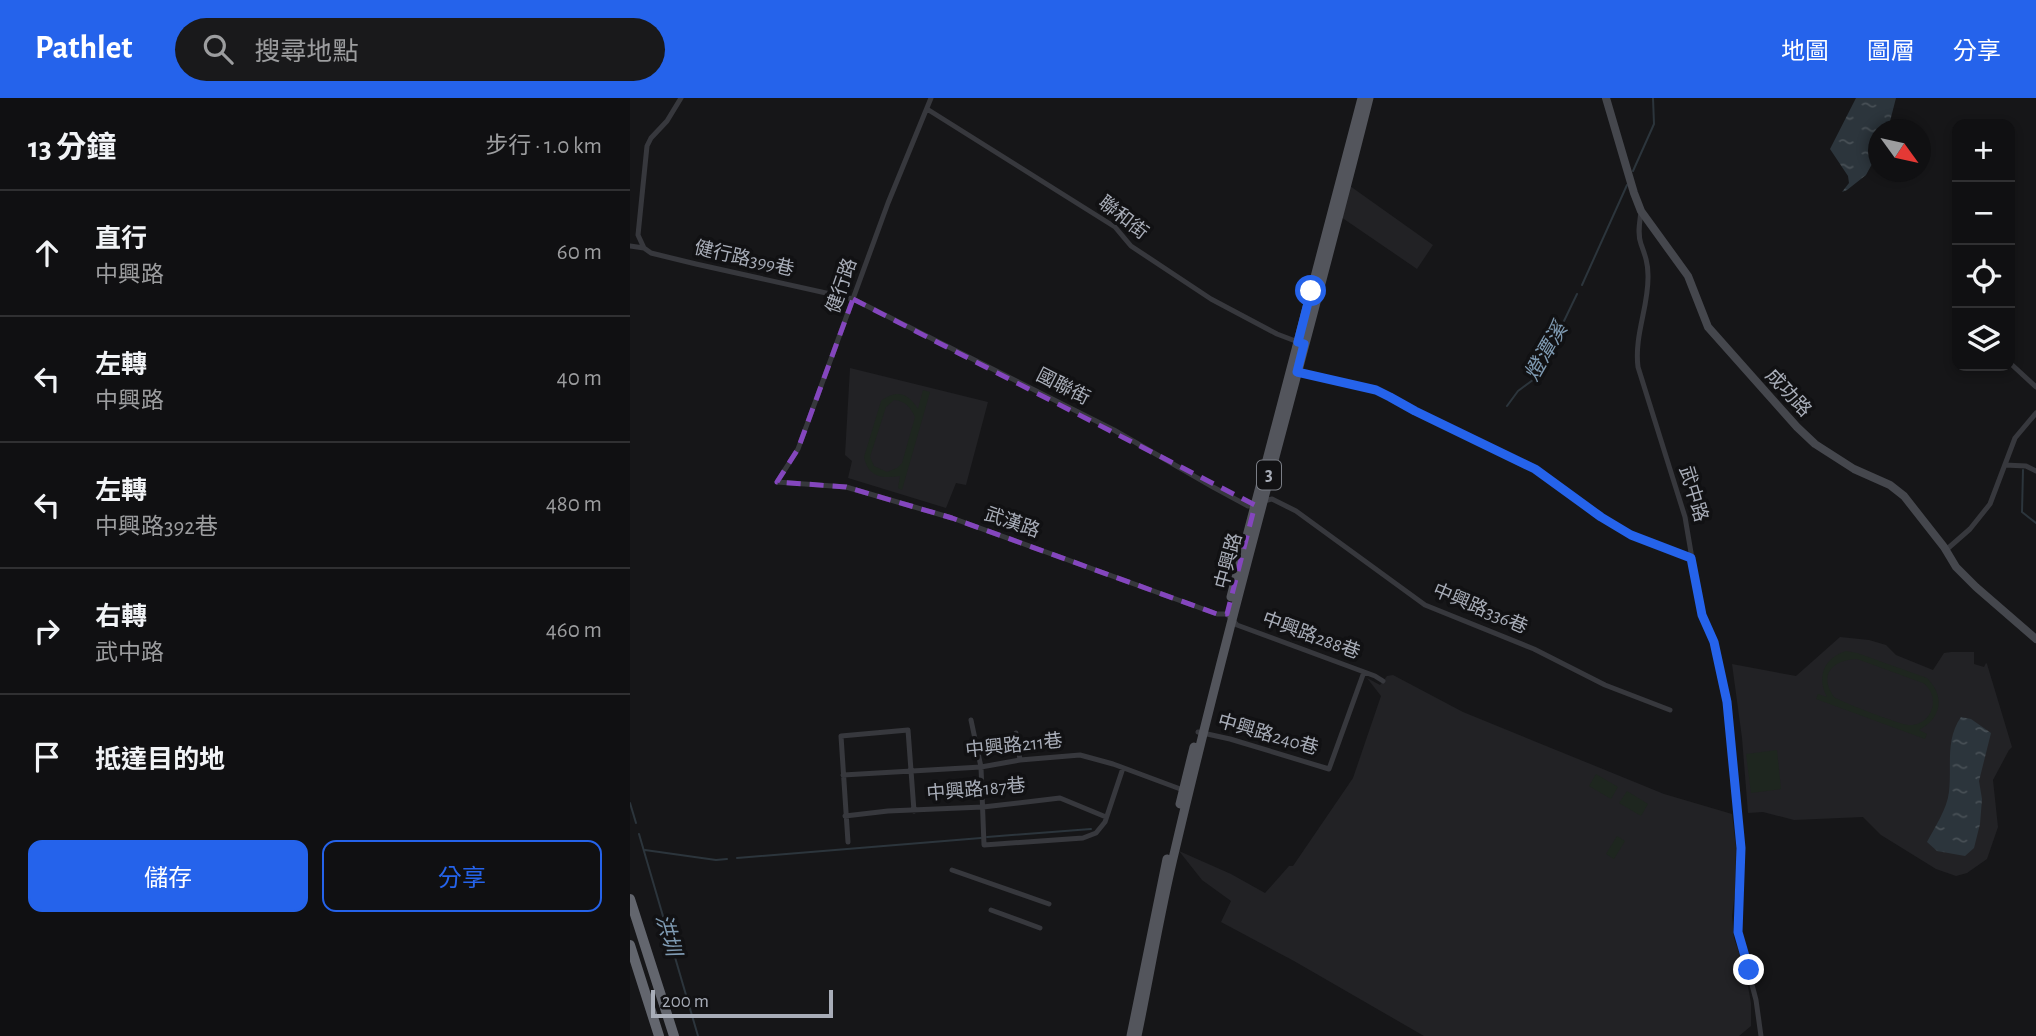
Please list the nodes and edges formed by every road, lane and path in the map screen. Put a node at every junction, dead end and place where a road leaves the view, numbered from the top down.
1 (681, 98) edge
2 (931, 98) edge
3 (1362, 98) edge
4 (1369, 98) edge
5 (1606, 98) edge
6 (927, 109) junction
7 (1642, 211) junction
8 (630, 246) edge
9 (644, 248) junction
10 (853, 299) junction
11 (1301, 343) junction
12 (2015, 368) edge
13 (1293, 372) junction
14 (2036, 387) edge
15 (2036, 413) edge
16 (2005, 464) junction
17 (2036, 471) edge
18 (777, 482) joint
19 (1259, 504) junction
20 (1946, 550) junction
21 (1691, 558) junction
22 (1229, 616) junction
23 (2036, 639) edge
24 (1364, 672) junction
25 (1383, 681) dead end
26 (1670, 709) dead end
27 (971, 720) dead end
28 (1201, 732) junction
29 (1016, 733) dead end
30 (1020, 760) junction
31 (981, 767) junction
32 (1123, 768) junction
33 (911, 771) junction
34 (843, 775) junction
35 (1183, 790) junction
36 (983, 807) junction
37 (914, 811) junction
38 (845, 816) junction
39 (1106, 817) junction
40 (848, 842) dead end
41 (952, 870) dead end
42 (630, 899) edge
43 (1049, 904) dead end
44 (991, 910) dead end
45 (1040, 928) dead end
46 (630, 945) edge
47 (659, 1036) edge
48 (674, 1036) edge
49 (1131, 1036) edge
50 (1137, 1036) edge
51 (1761, 1036) edge

1 - 9 street
2 - 6 street, 健行路
3 - 11 main road, 中興路 / 3
4 - 11 main road, 中興路 / 3
5 - 7 street, 成功路
6 - 10 street, 健行路
6 - 11 street, 聯和街
7 - 20 street, 成功路
7 - 21 street, 武中路
8 - 9 street, 健行路399巷
9 - 10 street, 健行路399巷
10 - 18 street, 健行路
10 - 19 street, 國聯街
11 - 13 main road, 中興路 / 3
12 - 14 street
13 - 19 main road, 中興路 / 3
13 - 21 street
15 - 16 street
16 - 17 street
16 - 20 street
18 - 22 street, 武漢路
19 - 22 main road, 中興路 / 3
19 - 26 street, 中興路336巷
20 - 23 street, 成功路
21 - 51 street, 武中路
22 - 24 street, 中興路288巷
22 - 28 main road, 中興路 / 3
24 - 25 street, 中興路288巷
24 - 28 street, 中興路240巷
27 - 31 street
28 - 35 main road, 中興路 / 3
28 - 50 main road, 中興路 / 3
29 - 30 street
30 - 31 street, 中興路211巷
30 - 32 street, 中興路211巷
31 - 33 street, 中興路211巷
31 - 36 street
32 - 35 street, 中興路211巷
32 - 39 street
33 - 34 street, 中興路211巷
33 - 34 street
33 - 37 street
34 - 38 street
35 - 49 main road, 中興路 / 3
36 - 37 street, 中興路187巷
36 - 39 street, 中興路187巷
36 - 39 street
37 - 38 street, 中興路187巷
38 - 40 street
41 - 43 street
42 - 48 highway
44 - 45 street
46 - 47 highway

